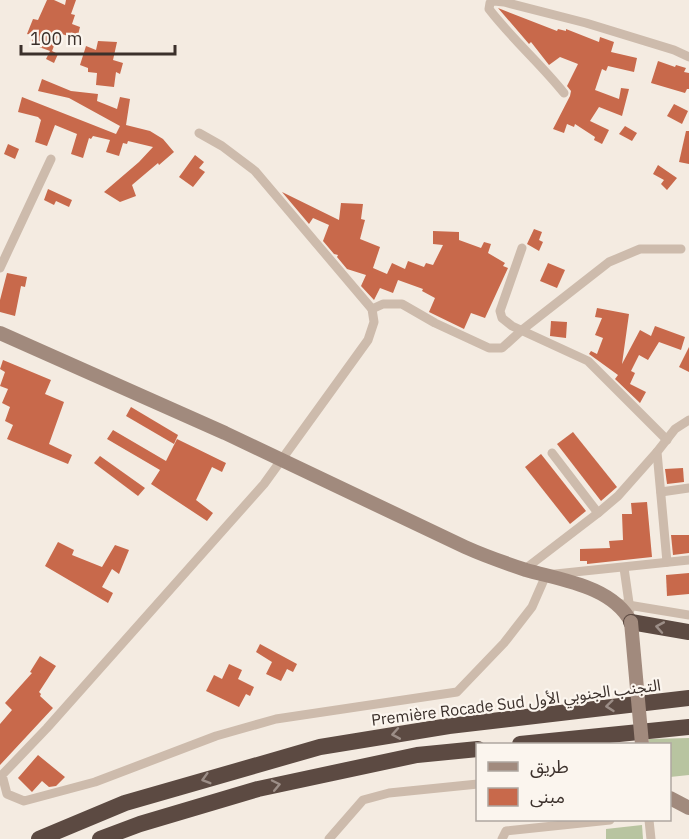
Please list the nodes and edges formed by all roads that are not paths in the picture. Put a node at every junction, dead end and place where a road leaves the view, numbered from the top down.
1 (689, 57) edge
2 (564, 93) dead end
3 (199, 133) dead end
4 (51, 159) dead end
5 (522, 248) dead end
6 (681, 249) dead end
7 (0, 268) edge
8 (372, 309) junction
9 (522, 330) junction
10 (0, 333) edge
11 (689, 420) edge
12 (667, 440) junction
13 (657, 452) junction
14 (552, 453) dead end
15 (283, 460) junction
16 (689, 488) edge
17 (661, 492) junction
18 (598, 513) junction
19 (689, 560) edge
20 (666, 562) junction
21 (624, 568) junction
22 (525, 569) junction
23 (546, 575) junction
24 (630, 613) junction
25 (689, 615) edge
26 (689, 632) edge
27 (689, 698) edge
28 (689, 727) edge
29 (530, 743) edge
30 (642, 743) edge
31 (476, 749) edge
32 (1, 774) edge
33 (476, 784) edge
34 (671, 799) edge
35 (689, 809) edge
36 (671, 813) edge
37 (576, 821) edge
38 (649, 821) edge
39 (559, 822) edge
40 (531, 828) junction
41 (39, 839) edge
42 (100, 839) edge
43 (329, 839) edge
44 (502, 839) edge
45 (532, 839) edge
46 (651, 839) edge

1 - 2 street
3 - 8 street
4 - 7 street
5 - 9 street
6 - 9 street
8 - 9 street
8 - 15 street
9 - 12 street
10 - 15 main road
11 - 12 street
12 - 13 street
13 - 17 street
13 - 18 street
14 - 18 street
15 - 22 main road
15 - 32 street
16 - 17 street
17 - 20 street
18 - 22 street
19 - 20 street
20 - 21 street
21 - 23 street
21 - 24 street
22 - 23 main road
23 - 24 main road
23 - 32 street
24 - 25 street
26 -> 24 highway
24 - 30 main road, bridge
27 -> 41 highway, Première Rocade Sud التجنب الجنوبي الأول
28 - 29 highway
42 -> 31 highway
33 - 43 street
34 - 35 main road
35 - 36 main road
37 - 39 street
38 - 46 street
39 - 40 street
40 - 44 street
40 - 45 street

